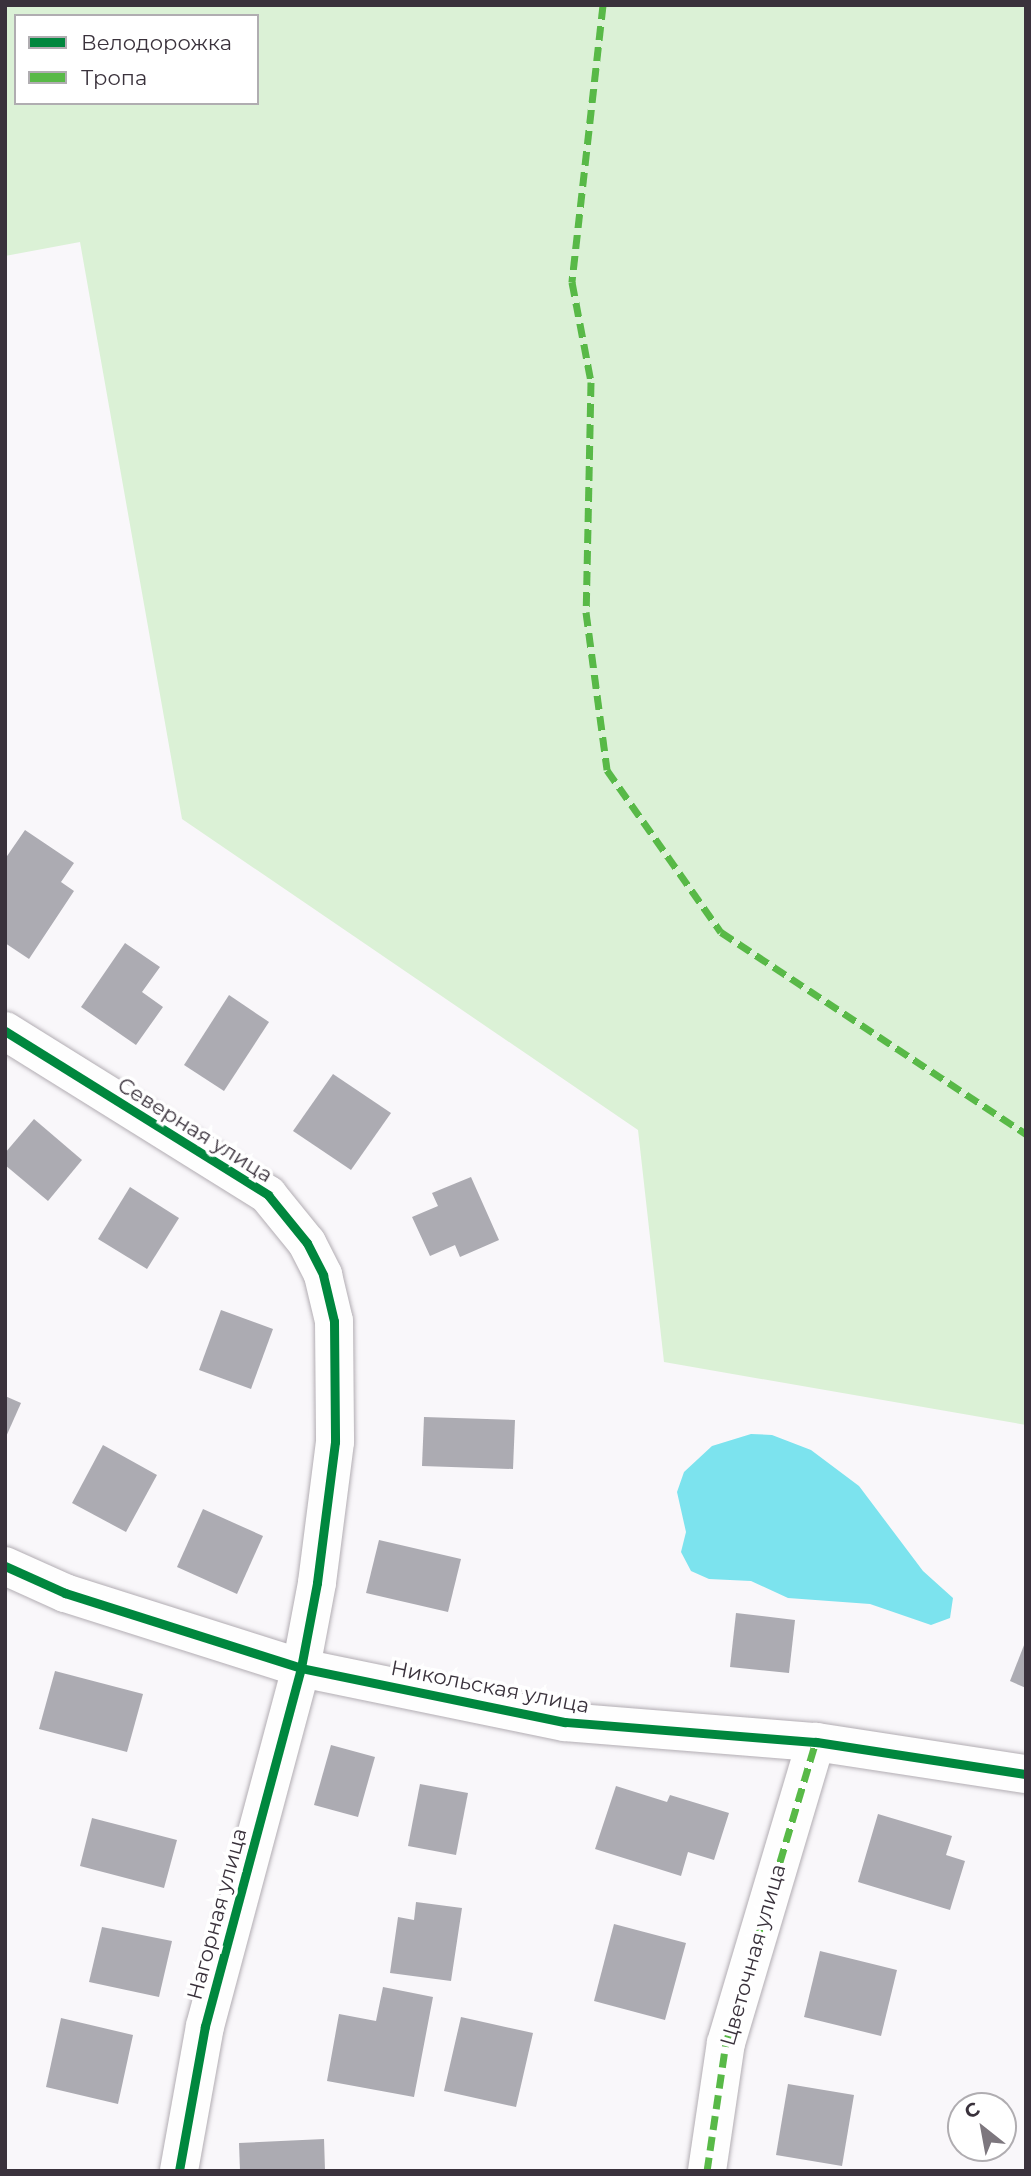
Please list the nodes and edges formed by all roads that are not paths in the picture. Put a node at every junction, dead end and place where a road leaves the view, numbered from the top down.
1 (5, 1031) edge
2 (5, 1566) edge
3 (301, 1668) junction
4 (816, 1742) junction
5 (1026, 1773) edge
6 (179, 2171) edge
7 (707, 2171) edge

1 - 3 street, Северная улица
2 - 3 street, Никольская улица
3 - 4 street, Никольская улица
3 - 6 street, Нагорная улица
4 - 5 street, Никольская улица
4 - 7 street, Цветочная улица

